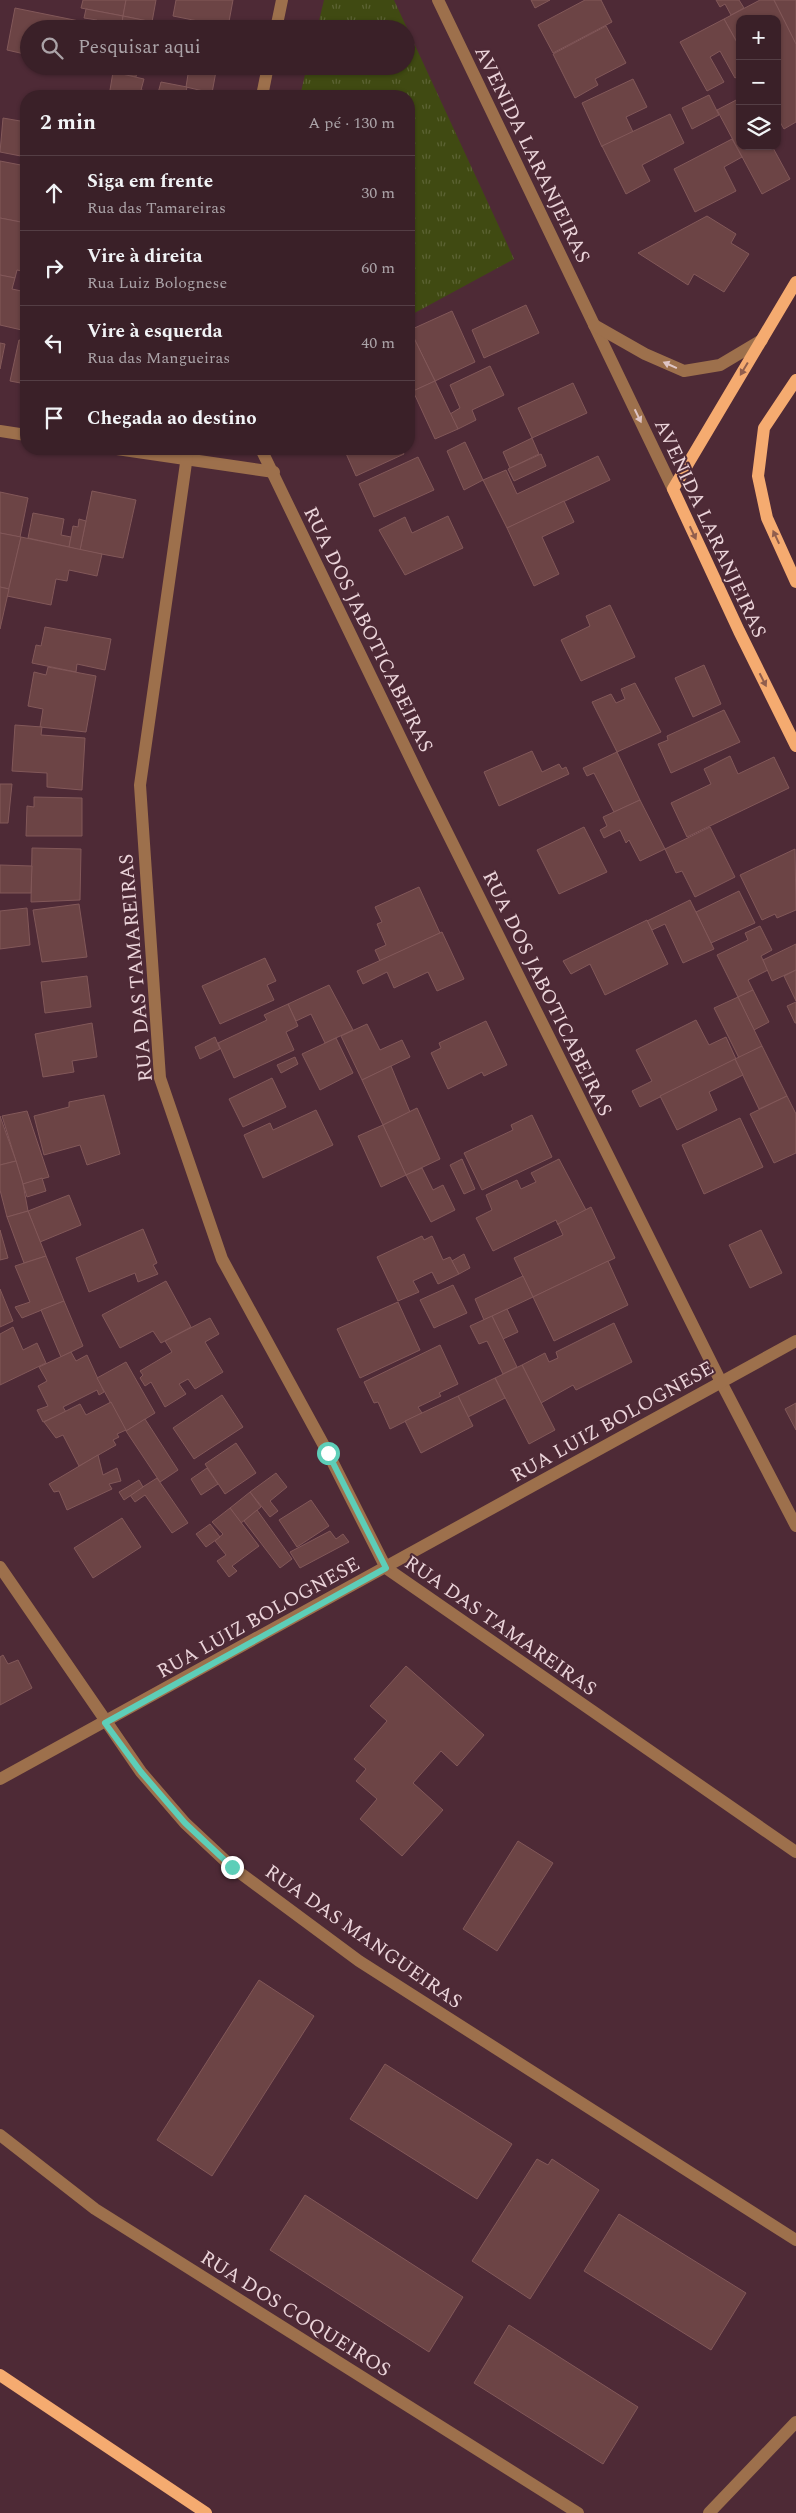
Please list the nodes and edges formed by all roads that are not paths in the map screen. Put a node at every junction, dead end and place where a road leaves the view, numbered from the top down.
1 (282, 0) edge
2 (438, 0) edge
3 (278, 20) edge
4 (266, 75) edge
5 (263, 90) edge
6 (796, 282) edge
7 (594, 325) junction
8 (762, 340) junction
9 (796, 380) edge
10 (0, 431) edge
11 (20, 434) edge
12 (187, 455) edge
13 (192, 455) edge
14 (264, 455) edge
15 (274, 472) junction
16 (673, 489) junction
17 (796, 582) edge
18 (796, 746) edge
19 (796, 1341) edge
20 (721, 1382) junction
21 (796, 1526) edge
22 (0, 1567) edge
23 (386, 1568) junction
24 (105, 1723) junction
25 (0, 1779) edge
26 (796, 1852) edge
27 (0, 2135) edge
28 (796, 2240) edge
29 (0, 2375) edge
30 (796, 2422) edge
31 (206, 2513) edge
32 (578, 2513) edge
33 (709, 2513) edge

1 - 3 street
2 - 7 street, AVENIDA LARANJEIRAS
4 - 5 street
6 - 8 main road
8 -> 7 street
7 -> 16 street, AVENIDA LARANJEIRAS
8 -> 16 main road
17 -> 9 main road
10 - 11 street
12 - 23 street, RUA DAS TAMAREIRAS
13 - 15 street
14 - 15 street, RUA DOS JABOTICABEIRAS
15 - 20 street, RUA DOS JABOTICABEIRAS
16 -> 18 main road, AVENIDA LARANJEIRAS
19 - 20 street, RUA LUIZ BOLOGNESE
20 - 21 street, RUA DOS JABOTICABEIRAS
20 - 23 street, RUA LUIZ BOLOGNESE
22 - 24 street, RUA DAS MANGUEIRAS
23 - 24 street, RUA LUIZ BOLOGNESE
23 - 26 street, RUA DAS TAMAREIRAS
24 - 25 street, RUA LUIZ BOLOGNESE
24 - 28 street, RUA DAS MANGUEIRAS
27 - 32 street, RUA DOS COQUEIROS
29 - 31 main road
30 - 33 street

